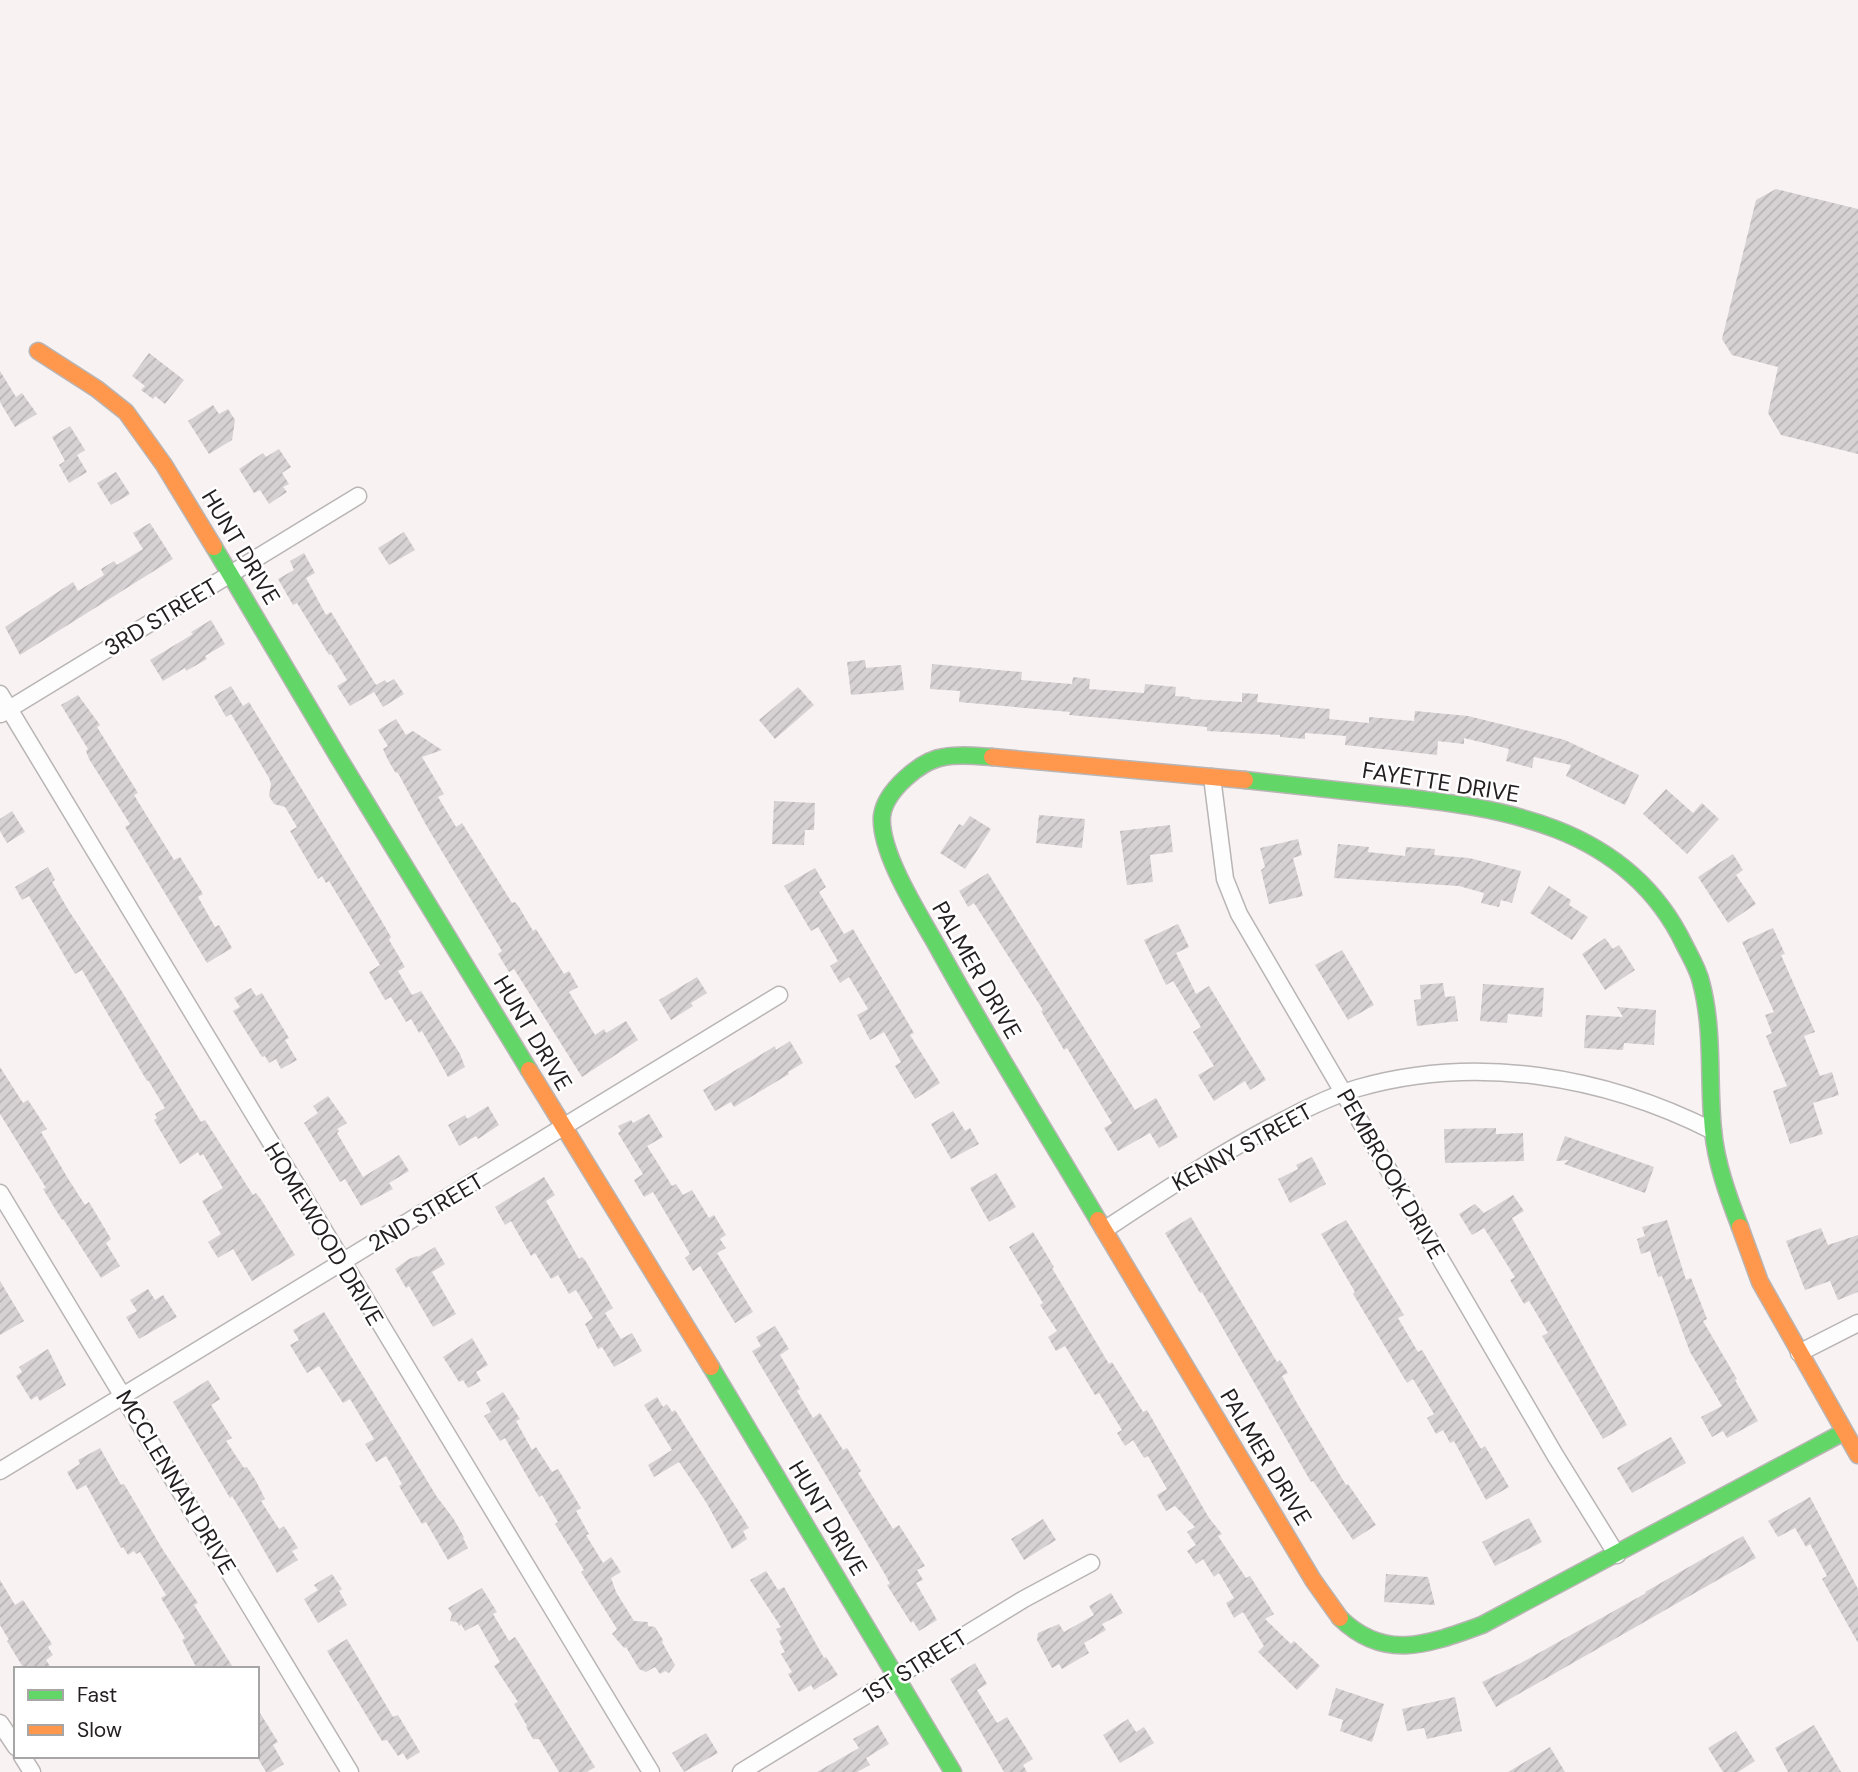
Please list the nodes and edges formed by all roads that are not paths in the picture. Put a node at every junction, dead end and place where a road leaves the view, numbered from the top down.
1 (38, 351) dead end
2 (358, 496) dead end
3 (231, 575) junction
4 (0, 694) edge
5 (5, 711) edge
6 (1213, 777) junction
7 (882, 826) joint
8 (779, 995) dead end
9 (1344, 1093) junction
10 (564, 1128) junction
11 (1713, 1131) junction
12 (0, 1193) edge
13 (1104, 1230) junction
14 (341, 1263) junction
15 (1858, 1324) edge
16 (1799, 1353) junction
17 (123, 1395) junction
18 (1844, 1432) junction
19 (1858, 1455) edge
20 (0, 1471) edge
21 (1617, 1555) junction
22 (1091, 1563) dead end
23 (897, 1678) junction
24 (0, 1723) edge
25 (14, 1744) edge
26 (350, 1772) edge
27 (651, 1772) edge
28 (741, 1772) edge
29 (953, 1772) edge

1 - 3 street, HUNT DRIVE
2 - 3 street, 3RD STREET
3 - 5 street, 3RD STREET
3 - 10 street, HUNT DRIVE
4 - 5 street, HOMEWOOD DRIVE
5 - 14 street, HOMEWOOD DRIVE
6 - 7 street, FAYETTE DRIVE
6 - 9 street, PEMBROOK DRIVE
6 - 11 street, FAYETTE DRIVE
7 - 13 street, PALMER DRIVE
8 - 10 street, 2ND STREET
9 - 11 street, KENNY STREET
9 - 13 street, KENNY STREET
9 - 21 street, PEMBROOK DRIVE
10 - 14 street, 2ND STREET
10 - 23 street, HUNT DRIVE
11 - 16 street, FAYETTE DRIVE
12 - 17 street, MCCLENNAN DRIVE
13 - 21 street, PALMER DRIVE
14 - 17 street, 2ND STREET
14 - 27 street, HOMEWOOD DRIVE
15 - 16 street
16 - 18 street, FAYETTE DRIVE
17 - 20 street, 2ND STREET
17 - 26 street, MCCLENNAN DRIVE
18 - 19 street, FAYETTE DRIVE
18 - 21 street, PALMER DRIVE
22 - 23 street, 1ST STREET
23 - 28 street, 1ST STREET
23 - 29 street, HUNT DRIVE
24 - 25 street

